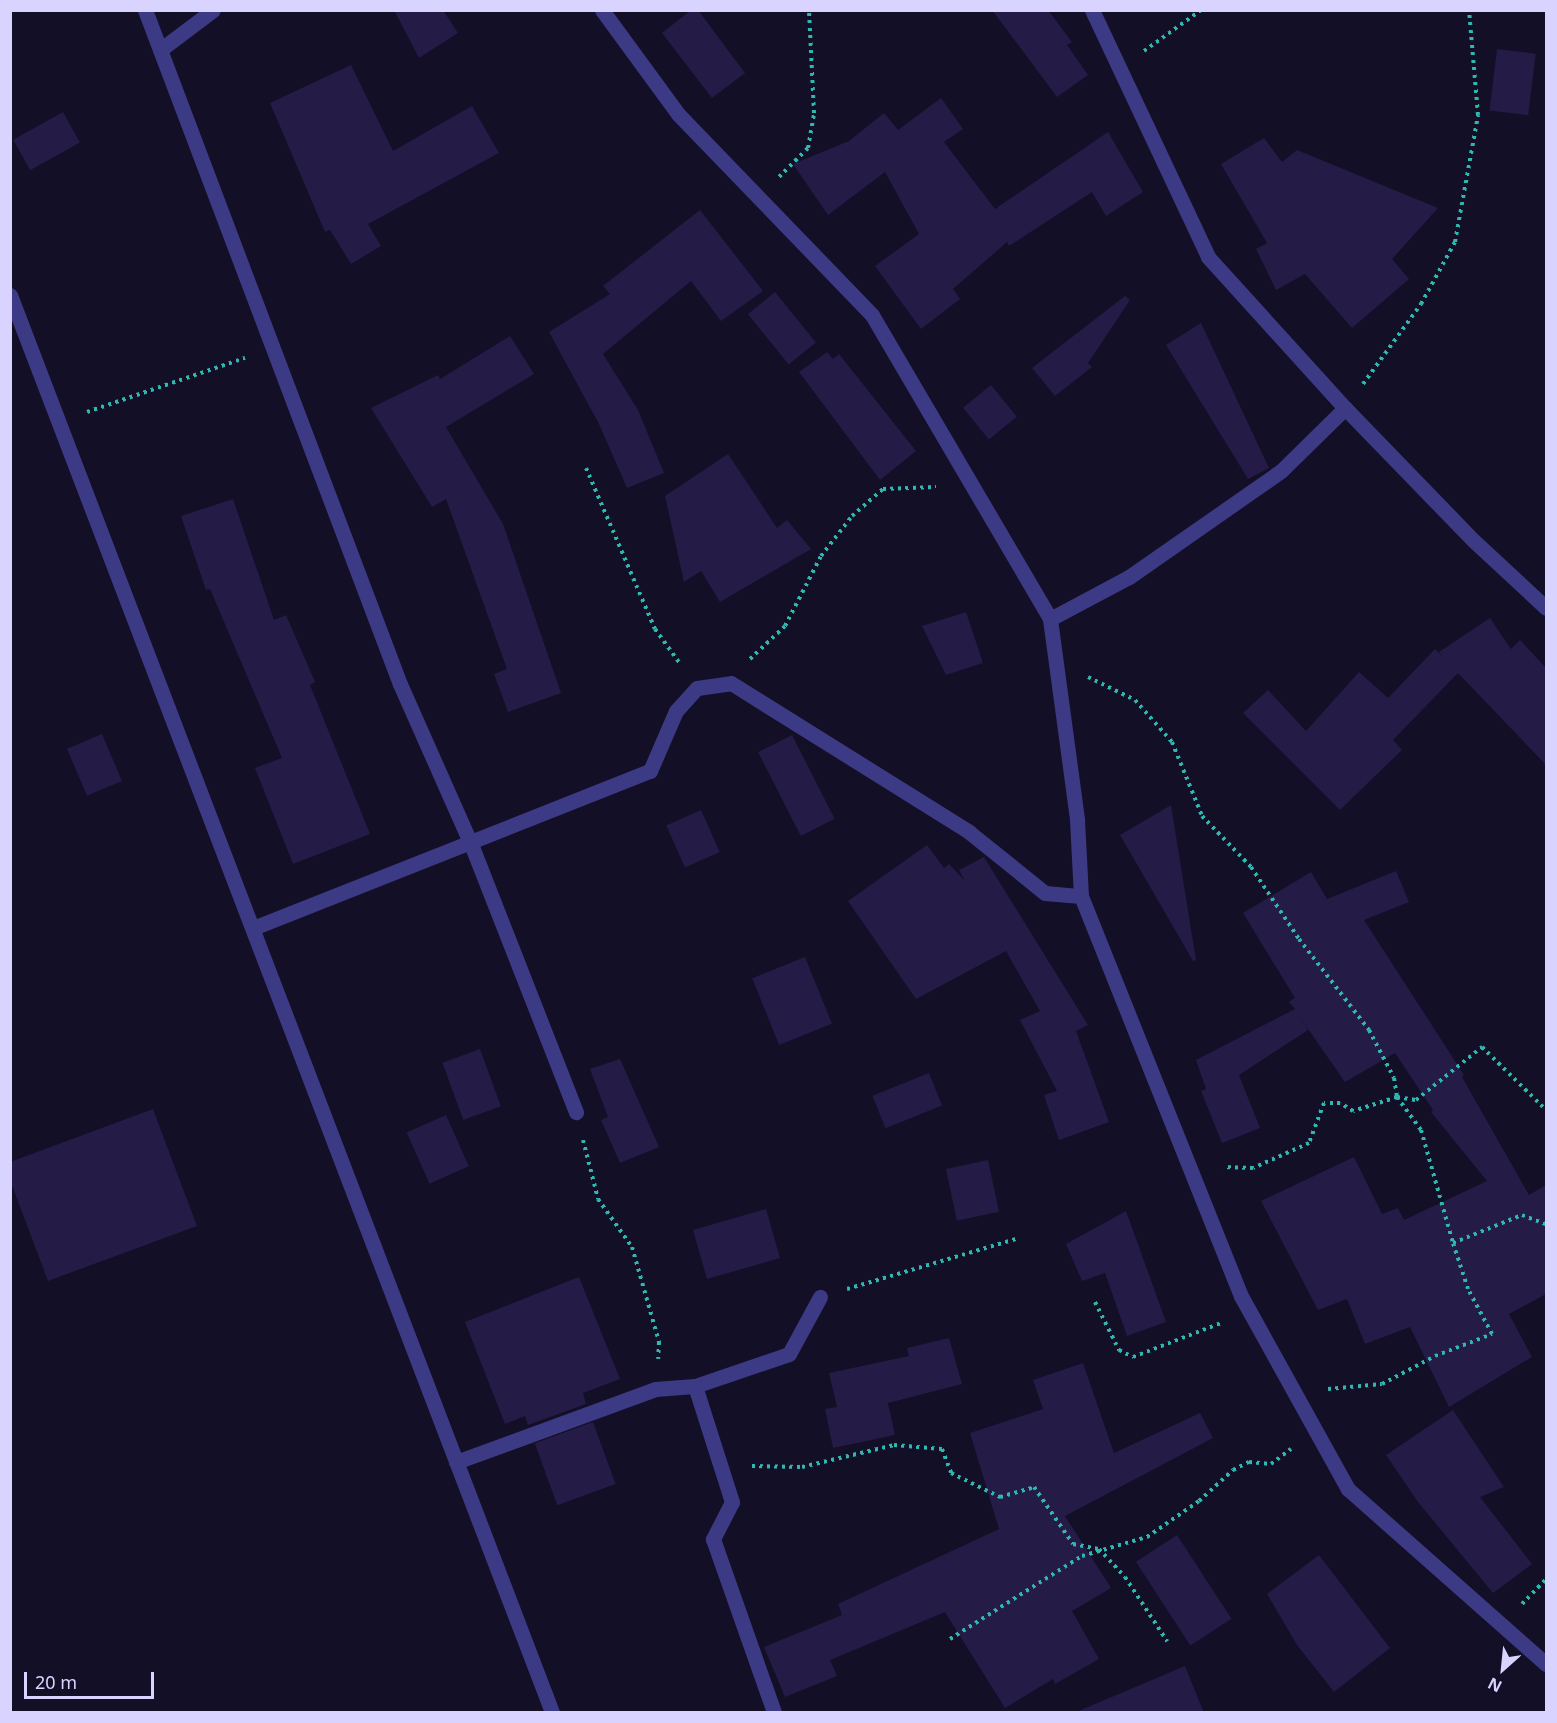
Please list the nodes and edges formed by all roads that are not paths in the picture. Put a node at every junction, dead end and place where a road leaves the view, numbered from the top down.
1 (145, 10) edge
2 (213, 10) edge
3 (602, 10) edge
4 (1092, 10) edge
5 (159, 50) junction
6 (10, 295) edge
7 (1345, 408) junction
8 (1546, 608) edge
9 (1050, 619) junction
10 (471, 844) junction
11 (1081, 896) junction
12 (253, 928) junction
13 (576, 1112) road end
14 (820, 1297) road end
15 (695, 1386) junction
16 (456, 1462) junction
17 (1546, 1664) edge
18 (552, 1713) edge
19 (774, 1713) edge

1 - 5 street
2 - 5 street
3 - 9 street
4 - 7 street
5 - 10 street
6 - 12 street
7 - 8 street
7 - 9 street
9 - 11 street
10 - 11 street
10 - 12 street
10 - 13 street
11 - 17 street
12 - 16 street
14 - 15 street
15 - 16 street
15 - 19 street
16 - 18 street

